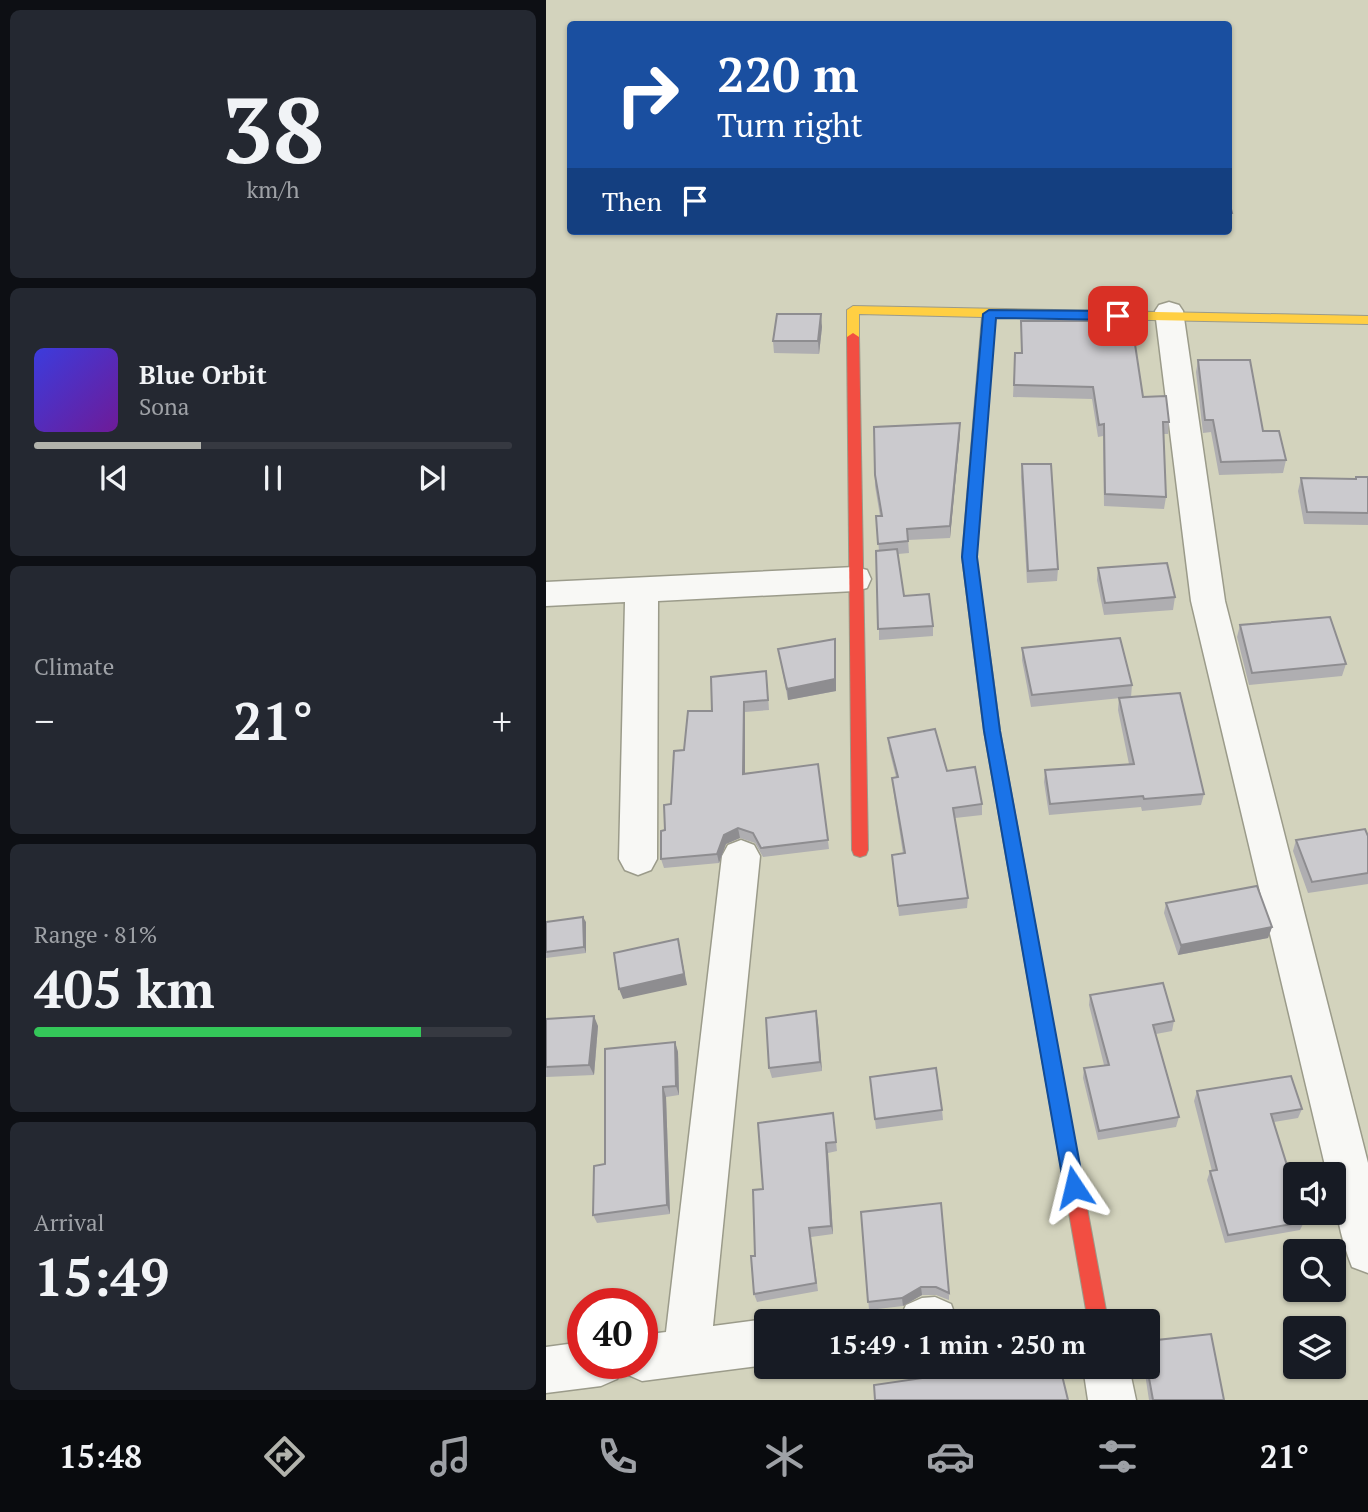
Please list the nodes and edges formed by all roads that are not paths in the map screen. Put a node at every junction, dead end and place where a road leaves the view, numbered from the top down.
1 (989, 314) junction
2 (1169, 314) junction
3 (1368, 320) edge
4 (855, 579) junction
5 (642, 590) junction
6 (546, 594) edge
7 (860, 850) dead end
8 (741, 856) dead end
9 (638, 859) dead end
10 (1368, 1251) edge
11 (1096, 1309) edge
12 (754, 1344) edge
13 (687, 1352) junction
14 (658, 1356) edge
15 (567, 1367) edge
16 (546, 1370) edge
17 (1108, 1379) edge
18 (1112, 1400) edge

1 - 2 street
1 - 4 street
1 - 11 street
2 - 3 street
2 - 10 street
4 - 5 street
4 - 7 street
5 - 6 street
5 - 9 street
8 - 13 street
12 - 13 street
13 - 14 street
15 - 16 street
17 - 18 street

